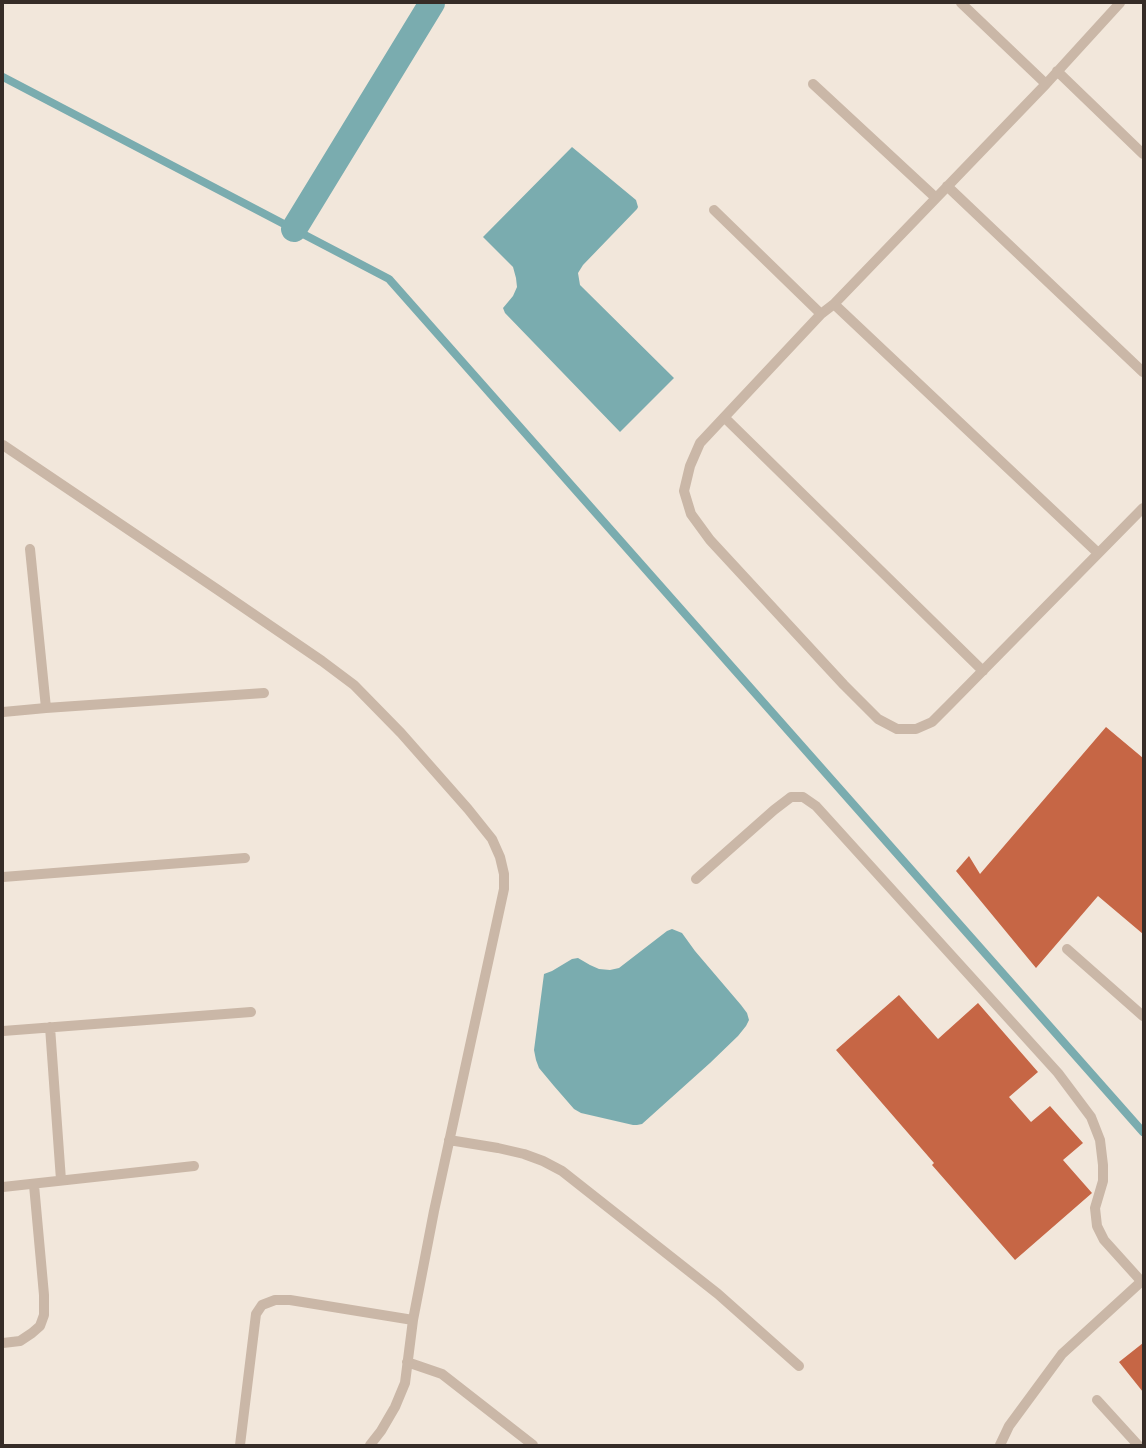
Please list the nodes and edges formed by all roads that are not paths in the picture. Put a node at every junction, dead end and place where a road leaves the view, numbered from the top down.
1 (961, 3) edge
2 (1120, 3) edge
3 (1057, 71) junction
4 (813, 84) dead end
5 (1046, 84) junction
6 (1143, 154) edge
7 (947, 186) junction
8 (936, 198) junction
9 (714, 210) dead end
10 (834, 304) junction
11 (822, 314) junction
12 (1143, 372) edge
13 (725, 418) junction
14 (3, 445) edge
15 (1143, 508) edge
16 (30, 549) dead end
17 (1098, 554) junction
18 (983, 671) junction
19 (264, 693) dead end
20 (46, 708) junction
21 (3, 712) edge
22 (245, 858) dead end
23 (3, 877) edge
24 (696, 879) dead end
25 (1067, 949) dead end
26 (251, 1012) dead end
27 (1143, 1016) edge
28 (50, 1027) junction
29 (3, 1031) edge
30 (449, 1140) junction
31 (194, 1166) dead end
32 (61, 1180) junction
33 (34, 1185) junction
34 (3, 1187) edge
35 (1142, 1281) edge
36 (413, 1320) junction
37 (3, 1343) edge
38 (407, 1362) junction
39 (799, 1366) dead end
40 (1096, 1400) dead end
41 (240, 1445) edge
42 (370, 1445) edge
43 (533, 1445) edge
44 (1000, 1445) edge
45 (1138, 1445) edge

1 - 5 street
2 - 3 street
3 - 5 street
3 - 6 street
4 - 8 street
5 - 7 street
7 - 8 street
7 - 12 street
8 - 10 street
9 - 11 street
10 - 11 street
10 - 17 street
11 - 13 street
13 - 18 street
13 - 18 street
14 - 30 street
15 - 17 street
16 - 20 street
17 - 18 street
19 - 20 street
20 - 21 street
22 - 23 street
24 - 35 street
25 - 27 street
26 - 28 street
28 - 29 street
28 - 32 street
30 - 36 street
30 - 39 street
31 - 32 street
32 - 33 street
33 - 34 street
33 - 37 street
35 - 44 street
36 - 38 street
36 - 41 street
38 - 42 street
38 - 43 street
40 - 45 street

